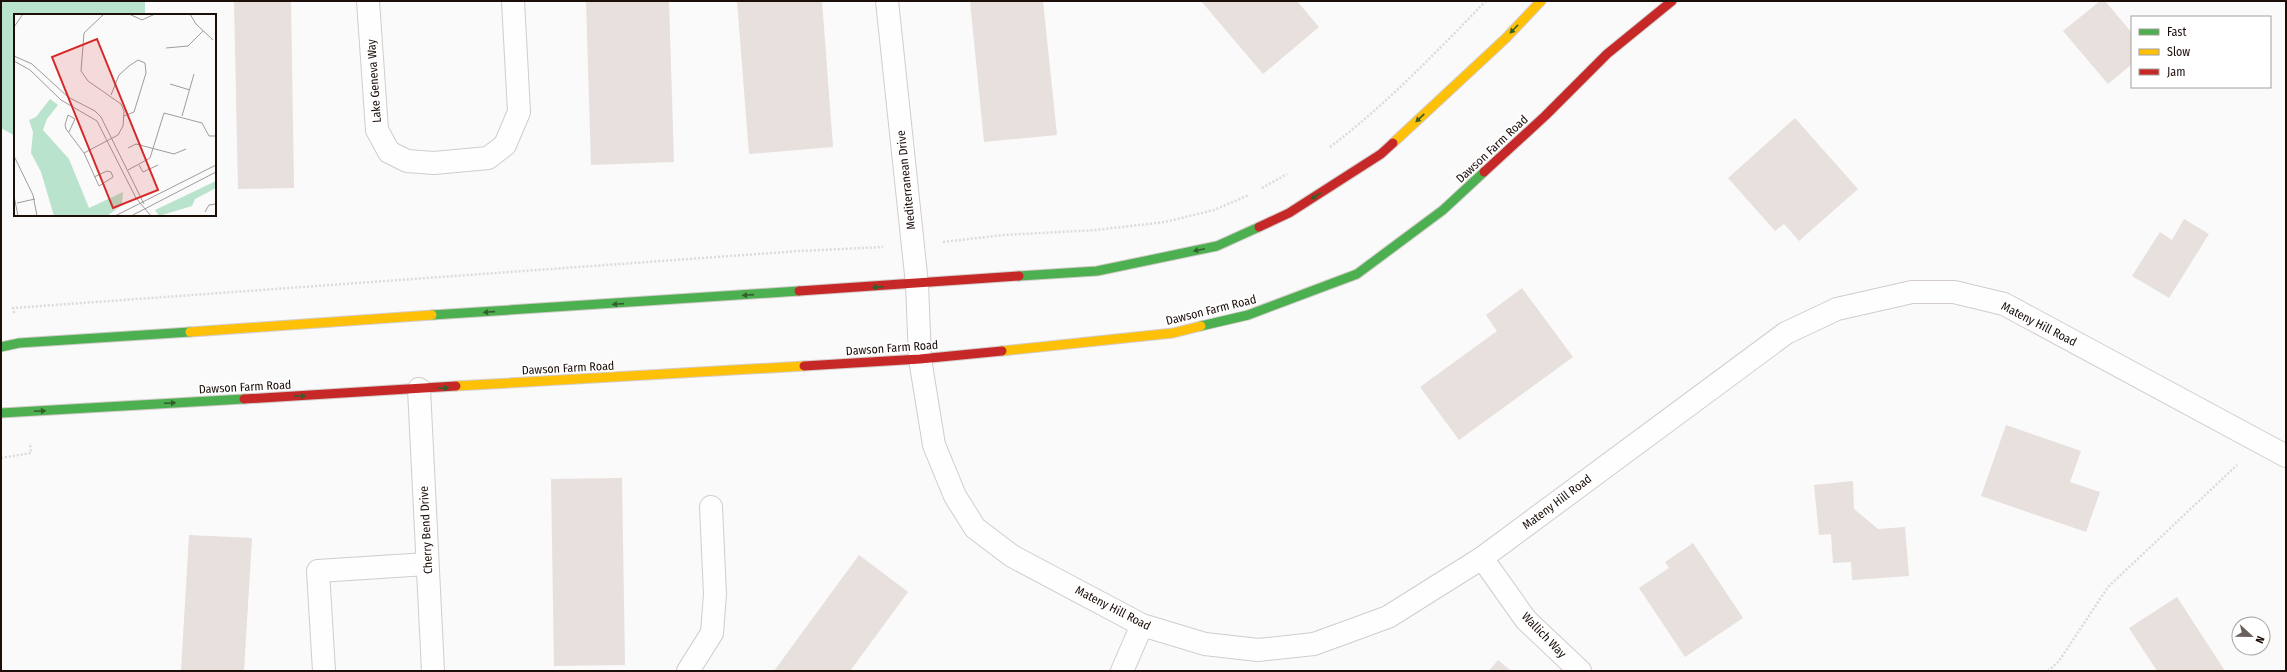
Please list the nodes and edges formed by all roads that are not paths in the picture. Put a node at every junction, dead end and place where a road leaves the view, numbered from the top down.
1 (368, 1) edge
2 (513, 1) edge
3 (887, 1) edge
4 (1541, 1) edge
5 (1672, 1) edge
6 (917, 284) junction
7 (1, 347) edge
8 (920, 359) junction
9 (419, 389) junction
10 (1, 413) edge
11 (2286, 456) edge
12 (712, 507) dead end
13 (1482, 558) junction
14 (427, 564) junction
15 (1142, 625) junction
16 (324, 671) edge
17 (434, 671) edge
18 (688, 671) edge
19 (1122, 671) edge
20 (1580, 671) edge

1 - 2 street, Lake Geneva Way
3 - 6 street, Mediterranean Drive
4 -> 6 street
5 - 8 street, Dawson Farm Road
6 -> 7 street
6 - 8 street, Mediterranean Drive
9 -> 8 street, Dawson Farm Road
8 - 15 street, Mateny Hill Road
10 -> 9 street, Dawson Farm Road
9 - 14 street, Cherry Bend Drive
11 - 13 street, Mateny Hill Road
12 - 18 street
13 - 15 street, Mateny Hill Road
13 - 20 street, Wallich Way
14 - 16 street
14 - 17 street, Cherry Bend Drive
15 - 19 street

